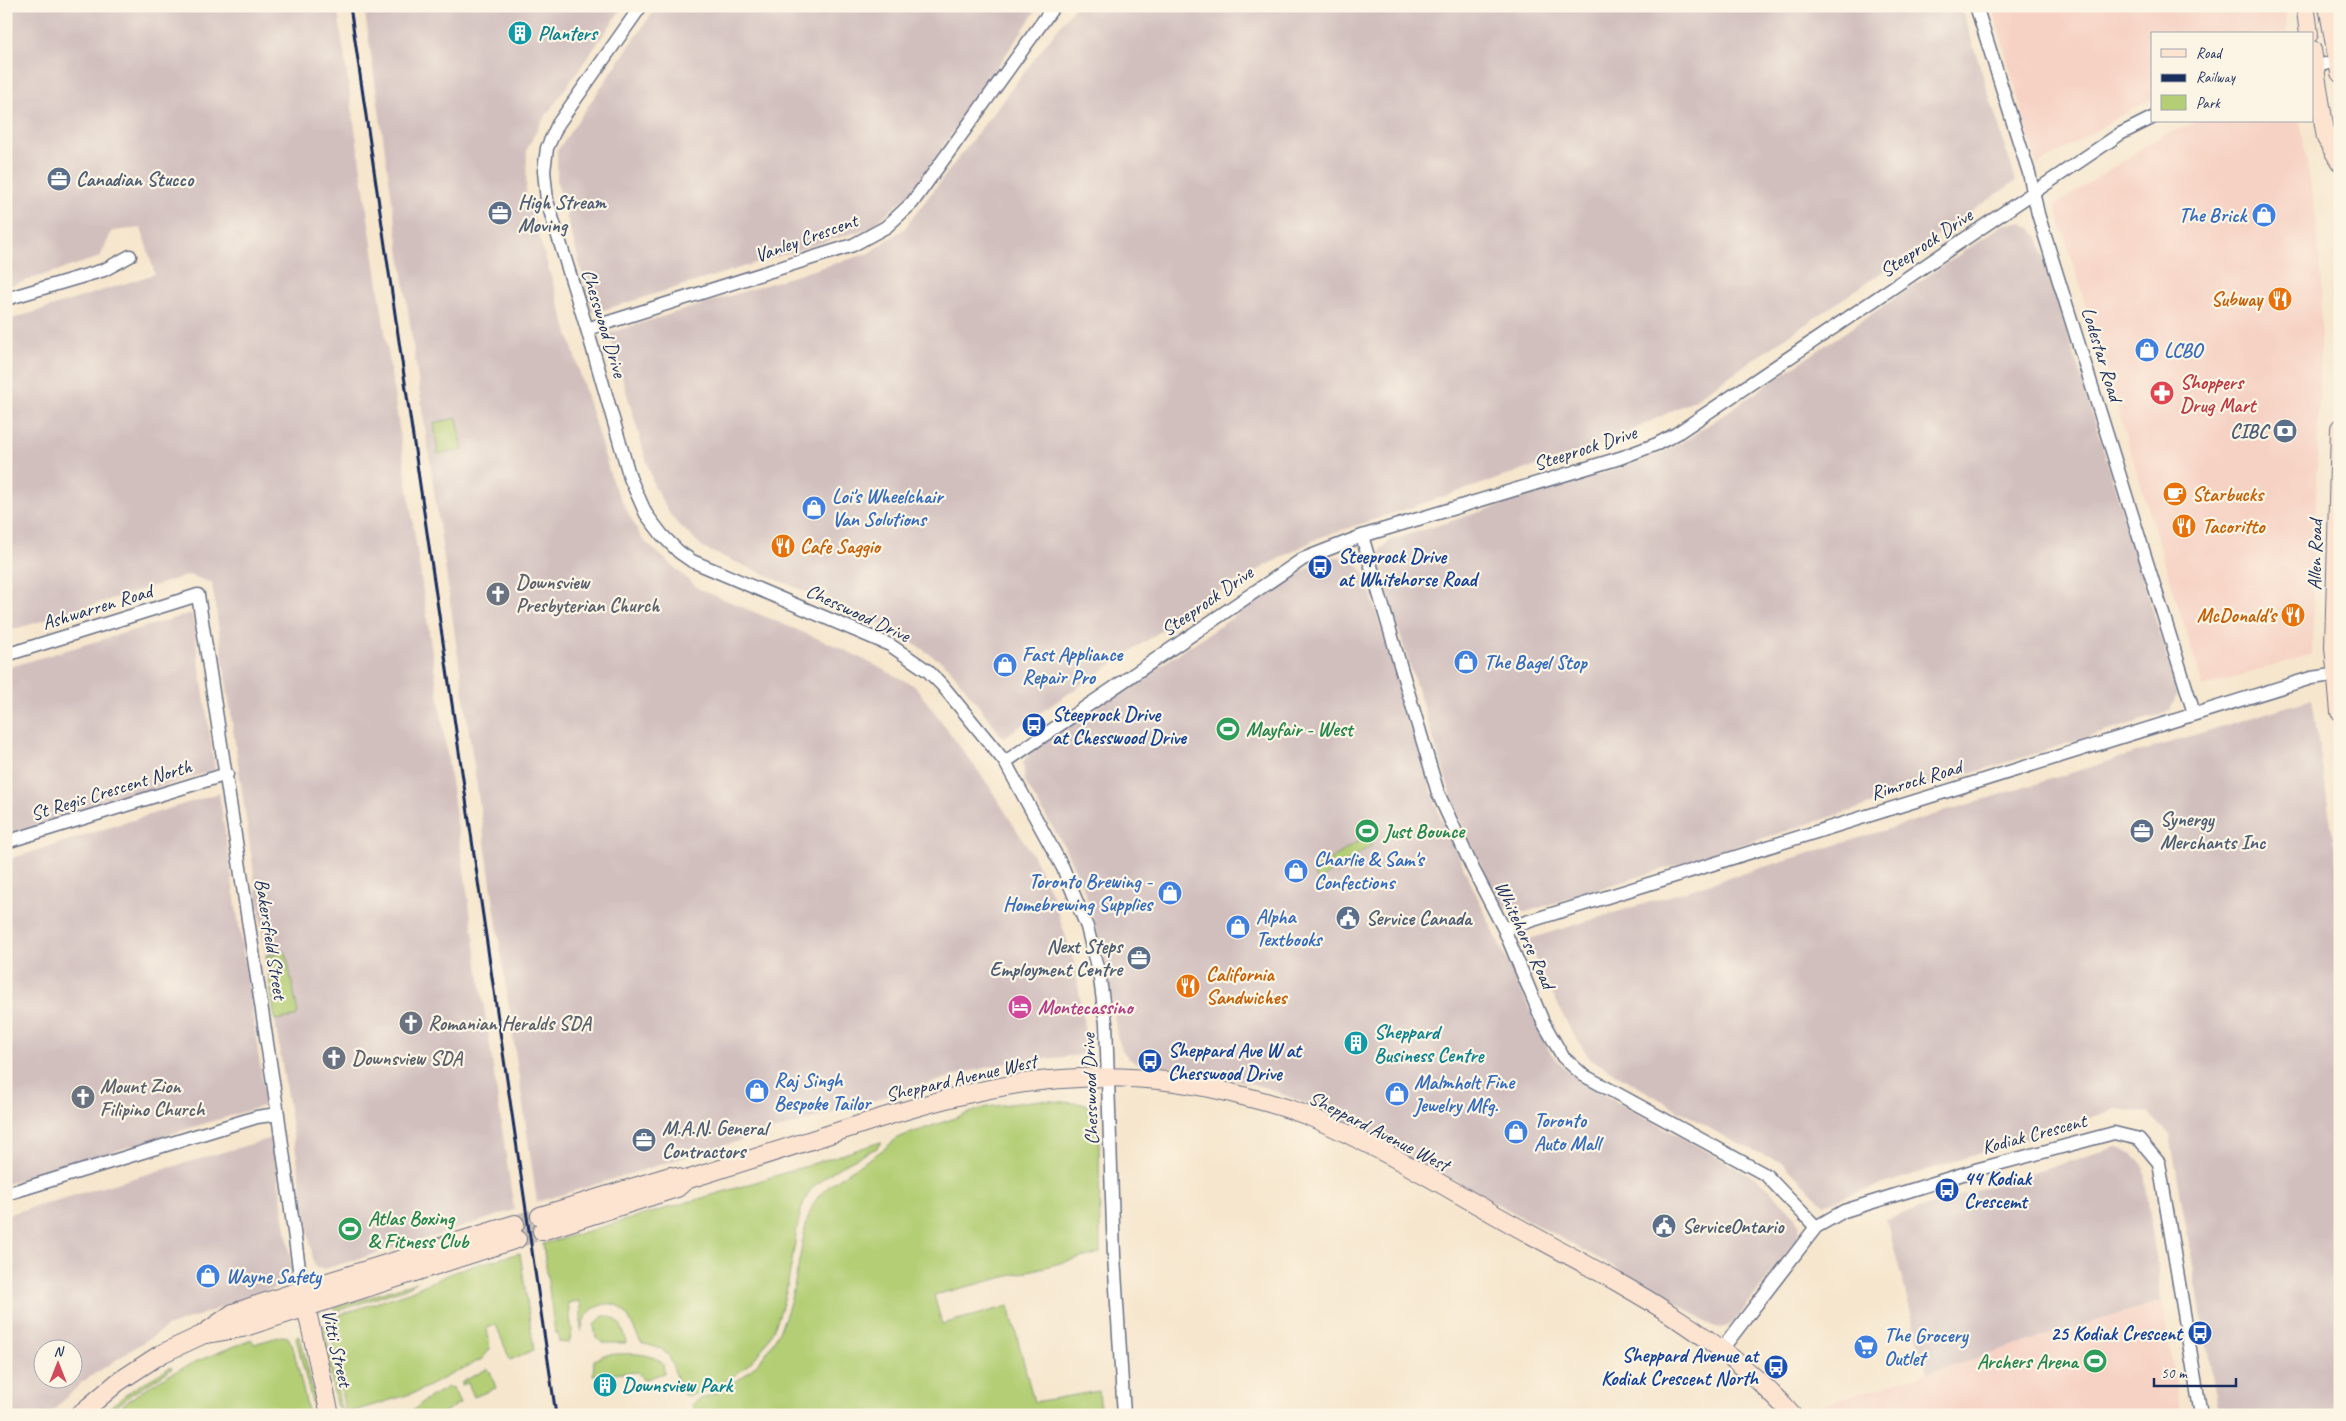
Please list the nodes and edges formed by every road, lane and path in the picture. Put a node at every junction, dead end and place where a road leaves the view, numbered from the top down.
1 (641, 6) edge
2 (1054, 6) edge
3 (1976, 6) edge
4 (2307, 6) edge
5 (2328, 6) edge
6 (2310, 32) edge
7 (2314, 61) edge
8 (2339, 65) edge
9 (2314, 67) edge
10 (2151, 118) edge
11 (2340, 162) edge
12 (2034, 192) junction
13 (130, 256) dead end
14 (6, 299) edge
15 (587, 329) junction
16 (2340, 428) edge
17 (1362, 536) junction
18 (198, 595) joint
19 (6, 654) edge
20 (2338, 674) edge
21 (2340, 712) edge
22 (2194, 713) junction
23 (1005, 762) junction
24 (227, 774) junction
25 (6, 842) edge
26 (1504, 929) junction
27 (1109, 1077) junction
28 (278, 1114) junction
29 (6, 1194) edge
30 (541, 1224) tunnel mouth
31 (1816, 1226) junction
32 (516, 1232) tunnel mouth
33 (304, 1298) junction
34 (1722, 1349) junction
35 (79, 1415) edge
36 (330, 1415) edge
37 (1124, 1415) edge
38 (1792, 1415) edge
39 (2201, 1415) edge

1 - 15 street, Chesswood Drive
2 - 15 street, Vanley Crescent
3 - 12 street, Lodestar Road
4 - 6 main road
5 - 8 main road
7 - 8 street
9 - 11 main road
10 - 12 street, Steeprock Drive
12 - 17 street, Steeprock Drive
12 - 22 street, Lodestar Road
13 - 14 street
15 - 23 street, Chesswood Drive
16 - 20 main road, Allen Road
17 - 23 street, Steeprock Drive
17 - 26 street, Whitehorse Road
18 - 19 street, Ashwarren Road
18 - 24 street, Bakersfield Street
20 - 21 main road, Allen Road
20 - 22 street, Rimrock Road
22 - 26 street, Rimrock Road
23 - 27 street, Chesswood Drive
24 - 25 street, St Regis Crescent North
24 - 28 street, Bakersfield Street
26 - 31 street, Whitehorse Road
27 - 30 main road, Sheppard Avenue West
27 - 34 main road, Sheppard Avenue West
27 - 37 street, Chesswood Drive
28 - 29 street
28 - 33 street, Bakersfield Street
31 - 34 street, Kodiak Crescent
31 - 39 street, Kodiak Crescent
32 - 33 main road
33 - 35 main road
33 - 36 main road, Vitti Street
34 - 38 main road, Sheppard Avenue West

